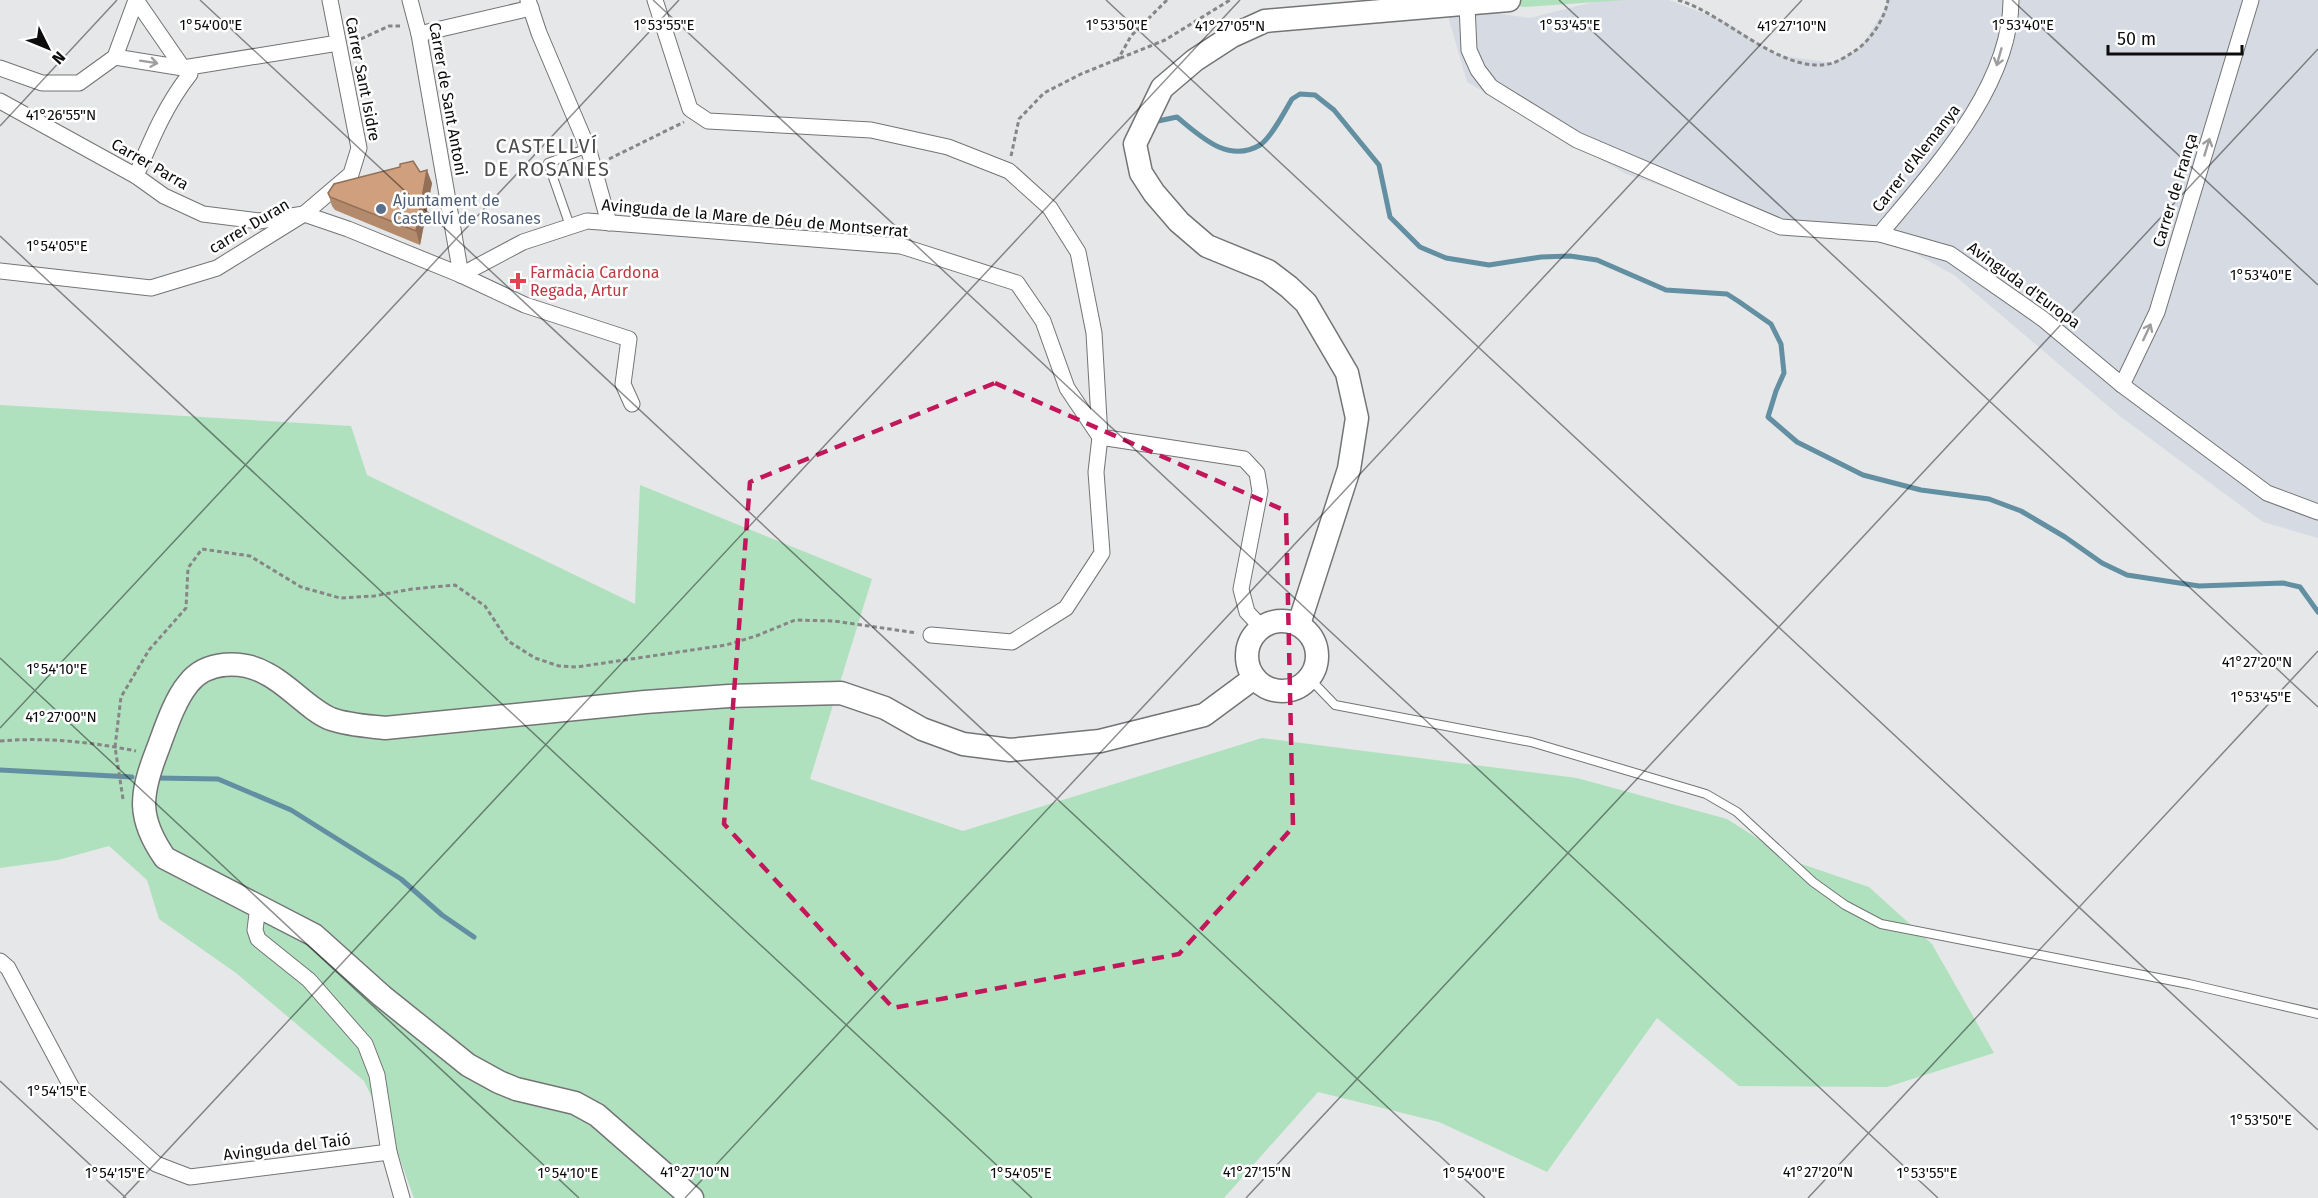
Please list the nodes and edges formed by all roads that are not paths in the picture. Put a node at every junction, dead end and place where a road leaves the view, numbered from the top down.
1 (136, 0) edge
2 (330, 0) edge
3 (410, 0) edge
4 (655, 0) edge
5 (1509, 0) edge
6 (2011, 0) edge
7 (2251, 0) edge
8 (530, 4) edge
9 (1467, 5) junction
10 (419, 34) junction
11 (338, 43) junction
12 (115, 57) junction
13 (0, 68) edge
14 (183, 68) junction
15 (0, 101) edge
16 (588, 148) junction
17 (136, 176) junction
18 (304, 214) junction
19 (609, 223) junction
20 (570, 226) junction
21 (1880, 234) junction
22 (0, 271) edge
23 (461, 275) junction
24 (2122, 385) junction
25 (632, 404) dead end
26 (1100, 437) junction
27 (2318, 512) edge
28 (1299, 624) junction
29 (1261, 627) junction
30 (931, 635) road end
31 (1254, 678) junction
32 (1310, 679) junction
33 (258, 906) junction
34 (0, 961) edge
35 (2318, 1014) edge
36 (389, 1152) junction
37 (402, 1198) edge
38 (692, 1198) edge

1 - 12 street
1 - 14 street
2 - 11 street, Carrer Sant Isidre
3 - 10 street, Carrer de Sant Antoni
4 - 26 street
5 - 9 street
6 -> 21 street, Carrer d'Alemanya
24 -> 7 street, Carrer de França
8 - 10 street
8 - 16 street
9 - 21 street, Avinguda d'Europa
9 - 28 street
10 - 23 street, Carrer de Sant Antoni
11 - 14 street
11 - 18 street, Carrer Sant Isidre
12 - 13 street
12 -> 14 street
14 - 17 street
15 - 17 street, Carrer Parra
16 - 19 street
16 - 20 lane
17 - 18 street, Carrer Parra
18 - 22 street, carrer Duran
18 - 23 street, Carrer Parra
19 - 20 street, Avinguda de la Mare de Déu de Montserrat
19 - 26 street, Avinguda de la Mare de Déu de Montserrat
20 - 23 street, Avinguda de la Mare de Déu de Montserrat
21 - 24 street, Avinguda d'Europa
23 - 25 street, Carrer Parra
24 - 27 street, Avinguda d'Europa
26 - 29 street
26 - 30 street
28 - 29 street
28 - 32 street
29 - 31 street
31 - 32 street
31 - 33 street
32 - 35 lane
33 - 36 street
33 - 38 street
34 - 36 street, Avinguda del Taió
36 - 37 street

